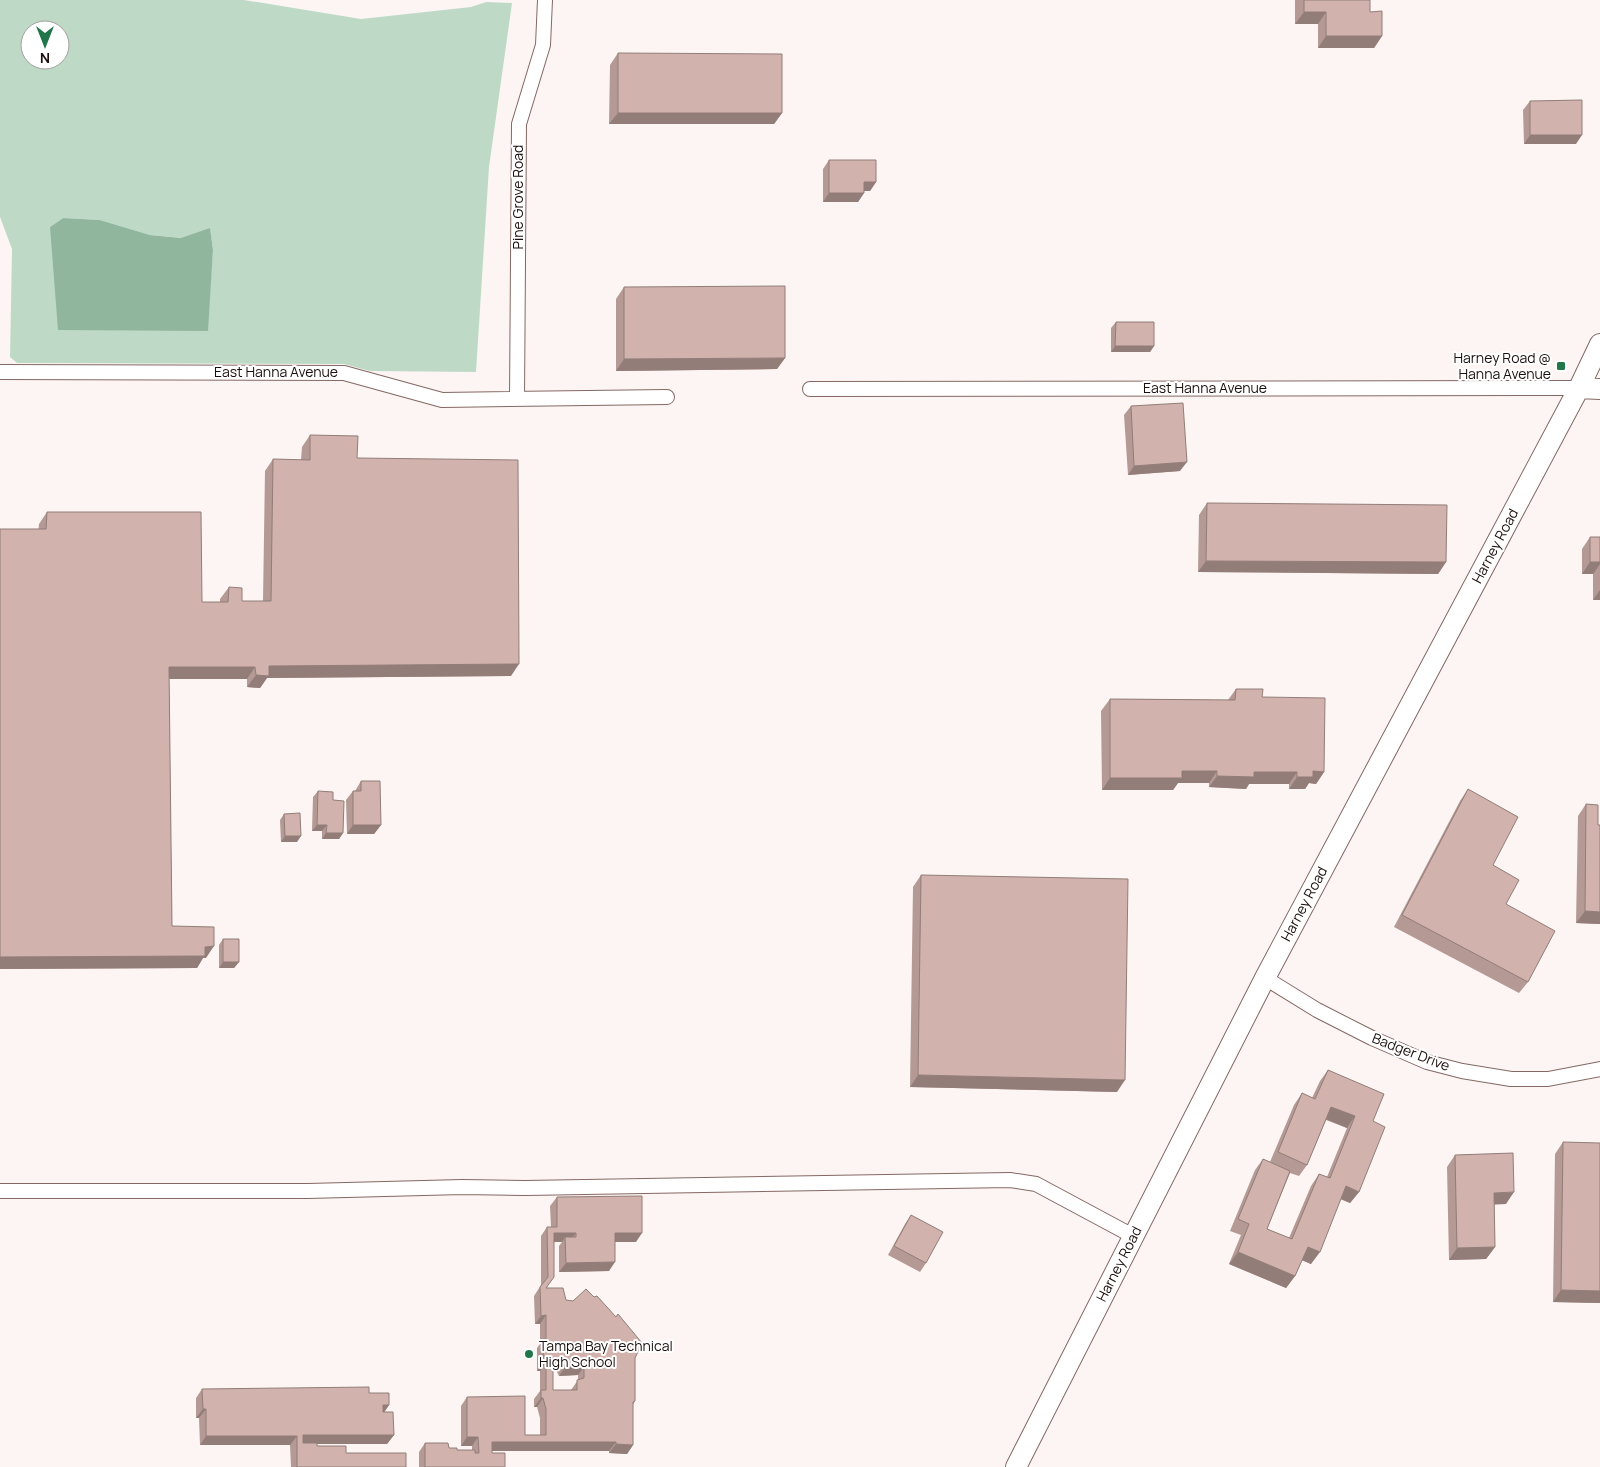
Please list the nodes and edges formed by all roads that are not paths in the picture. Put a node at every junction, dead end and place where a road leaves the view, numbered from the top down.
1 (545, 0) edge
2 (1600, 344) edge
3 (0, 372) edge
4 (1579, 388) junction
5 (810, 389) dead end
6 (1600, 389) edge
7 (667, 397) dead end
8 (517, 399) junction
9 (1265, 978) junction
10 (1600, 1069) edge
11 (0, 1191) edge
12 (1133, 1236) junction
13 (1016, 1467) edge

1 - 8 street, Pine Grove Road
2 - 4 street, Harney Road
3 - 8 street, East Hanna Avenue
4 - 5 street, East Hanna Avenue
4 - 6 street, East Hanna Avenue
4 - 9 street, Harney Road
7 - 8 street, East Hanna Avenue
9 - 10 street, Badger Drive
9 - 12 street, Harney Road
11 - 12 street
12 - 13 street, Harney Road

